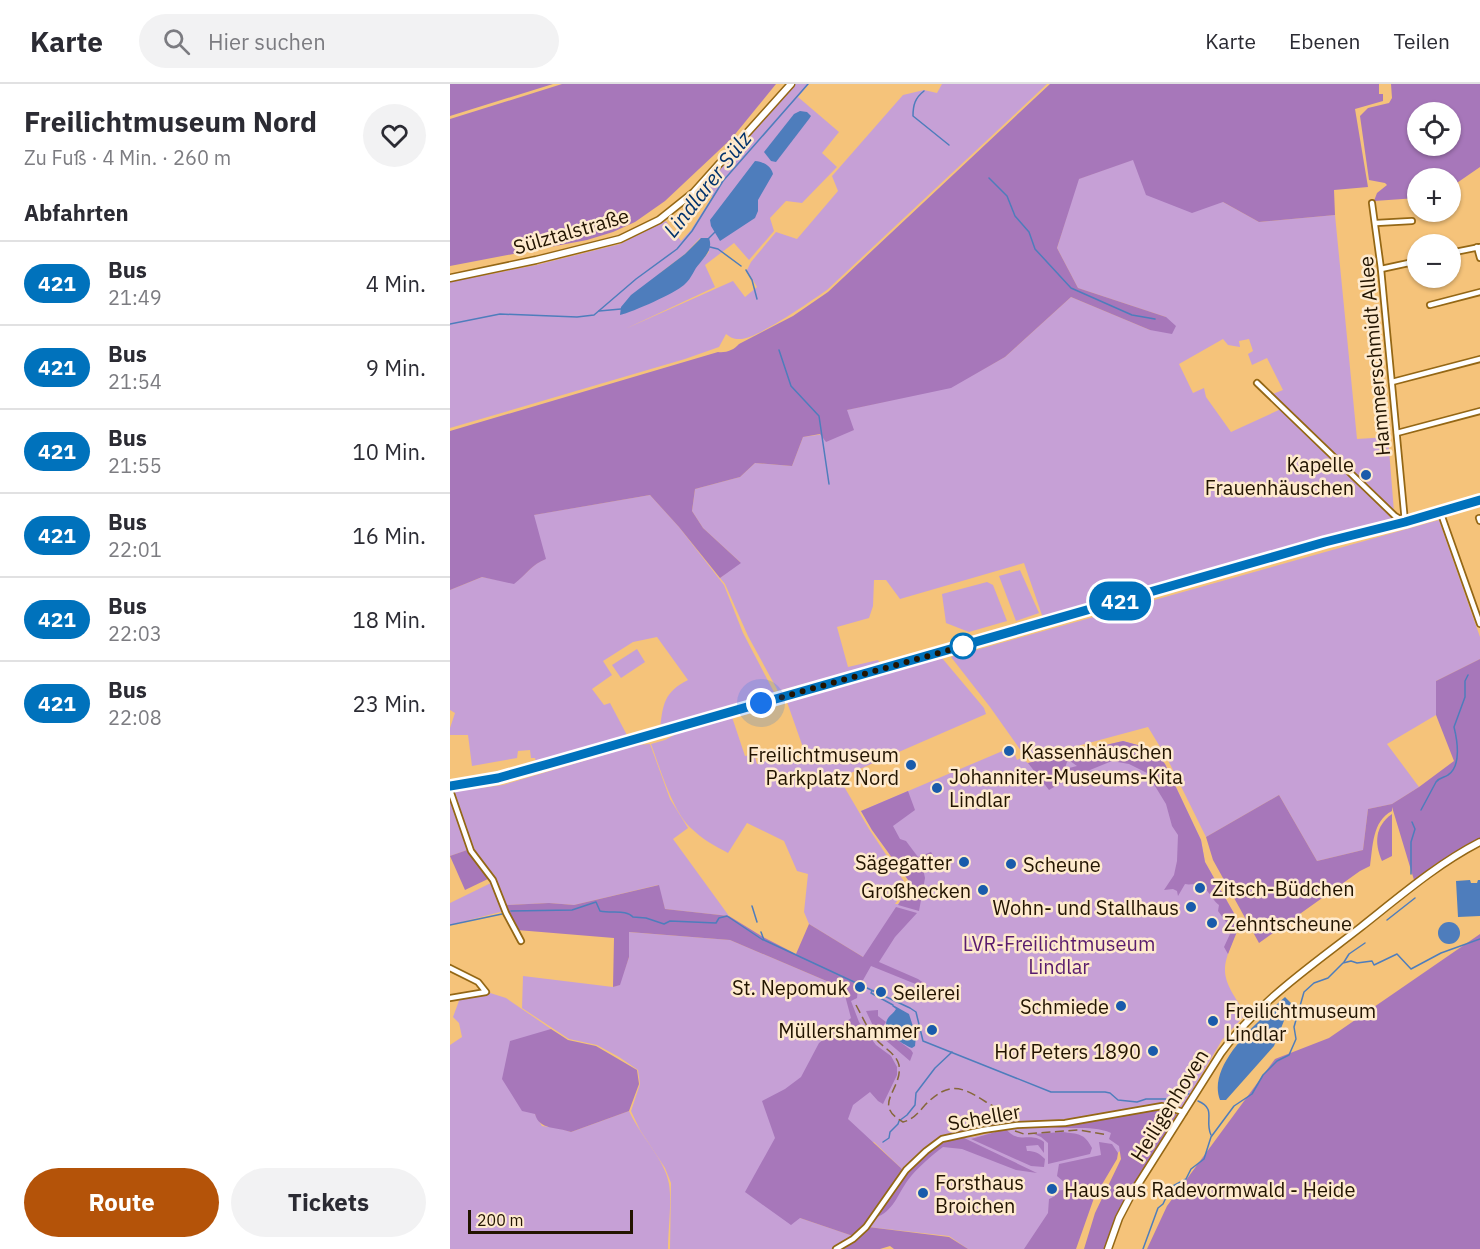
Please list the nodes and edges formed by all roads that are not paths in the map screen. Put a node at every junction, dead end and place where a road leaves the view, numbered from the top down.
1 (791, 84) edge
2 (1372, 203) dead end
3 (1407, 221) edge
4 (1376, 223) junction
5 (1479, 247) edge
6 (1461, 251) edge
7 (1480, 258) edge
8 (1407, 263) edge
9 (1382, 269) junction
10 (450, 278) edge
11 (1480, 292) edge
12 (1430, 304) dead end
13 (1480, 359) edge
14 (1392, 382) junction
15 (1257, 383) dead end
16 (1480, 411) edge
17 (1397, 433) junction
18 (1480, 500) edge
19 (1440, 511) junction
20 (1405, 522) junction
21 (1480, 624) edge
22 (450, 788) edge
23 (1480, 842) edge
24 (521, 941) dead end
25 (450, 968) edge
26 (450, 998) edge
27 (1184, 1112) junction
28 (836, 1249) edge
29 (1108, 1249) edge

1 - 10 street, Sülztalstraße
2 - 4 street, Hammerschmidt Allee
3 - 4 street
4 - 9 street, Hammerschmidt Allee
5 - 6 street
5 - 7 street
8 - 9 street
9 - 14 street, Hammerschmidt Allee
11 - 12 street
13 - 14 street
14 - 17 street, Hammerschmidt Allee
15 - 20 street
16 - 17 street
17 - 20 street, Hammerschmidt Allee
18 - 19 street
19 - 20 street
19 - 21 street
20 - 22 street
22 - 24 street
23 - 27 street, Heiligenhoven
25 - 26 street
27 - 28 street, Scheller
27 - 29 street, Heiligenhoven

